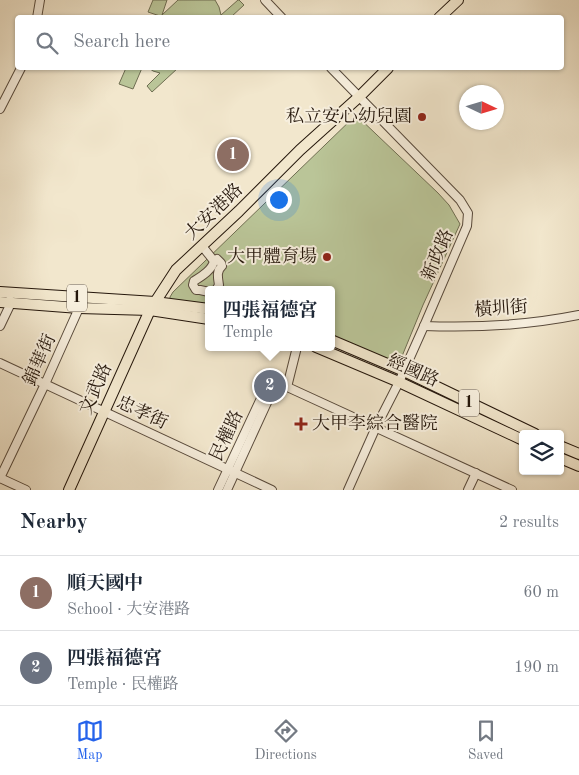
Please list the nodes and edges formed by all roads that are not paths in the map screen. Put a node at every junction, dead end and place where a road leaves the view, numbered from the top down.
1 (40, 0) edge
2 (265, 0) edge
3 (458, 0) edge
4 (38, 15) edge
5 (279, 15) edge
6 (442, 15) edge
7 (20, 70) edge
8 (334, 70) edge
9 (386, 70) edge
10 (360, 96) junction
11 (0, 109) edge
12 (202, 246) junction
13 (215, 265) junction
14 (218, 286) edge
15 (205, 291) edge
16 (5, 298) edge
17 (152, 306) junction
18 (79, 308) junction
19 (205, 309) edge
20 (579, 315) edge
21 (205, 318) edge
22 (0, 326) edge
23 (424, 326) junction
24 (335, 342) edge
25 (295, 351) edge
26 (325, 351) edge
27 (0, 363) edge
28 (404, 371) junction
29 (264, 380) dead end
30 (399, 382) junction
31 (45, 384) junction
32 (285, 386) junction
33 (266, 395) junction
34 (104, 412) junction
35 (376, 427) junction
36 (527, 430) edge
37 (519, 438) edge
38 (564, 448) edge
39 (579, 454) edge
40 (564, 460) edge
41 (579, 466) edge
42 (232, 471) junction
43 (476, 473) junction
44 (0, 478) edge
45 (26, 490) edge
46 (69, 490) edge
47 (218, 490) edge
48 (227, 490) edge
49 (272, 490) edge
50 (348, 490) edge
51 (468, 490) edge
52 (512, 490) edge

1 - 4 street
2 - 5 street
3 - 6 main road
7 - 11 street
8 - 10 street, 新政路
9 - 10 main road, 大安港路
10 - 12 main road, 大安港路
10 - 23 street, 新政路
12 - 13 street
12 - 17 main road, 大安港路
13 - 14 street
13 - 15 street
16 - 17 main road, 1
16 - 18 main road, 1
16 - 22 street
17 - 18 main road, 1
17 - 19 main road, 1
17 - 21 main road, 1
17 - 34 main road, 文武路
18 - 31 street, 錦華街
20 - 23 street, 橫圳街
23 - 28 street, 新政路
24 - 28 main road, 經國路 / 1
25 - 32 street
26 - 30 main road, 經國路 / 1
27 - 31 street, 忠孝街
28 - 30 street, 新政路
28 - 36 main road, 經國路 / 1
29 - 33 street
30 - 35 street, 新政路
30 - 37 main road, 經國路 / 1
31 - 34 street, 忠孝街
31 - 44 street, 錦華街
32 - 33 street
32 - 35 street
33 - 42 street, 民權路
34 - 42 street, 忠孝街
34 - 46 main road, 文武路
35 - 43 street
35 - 50 street, 新政路
38 - 39 main road
40 - 41 main road
42 - 47 street, 民權路
42 - 48 street, 民權路
42 - 49 street, 忠孝街
43 - 51 street
43 - 52 street
44 - 45 street

